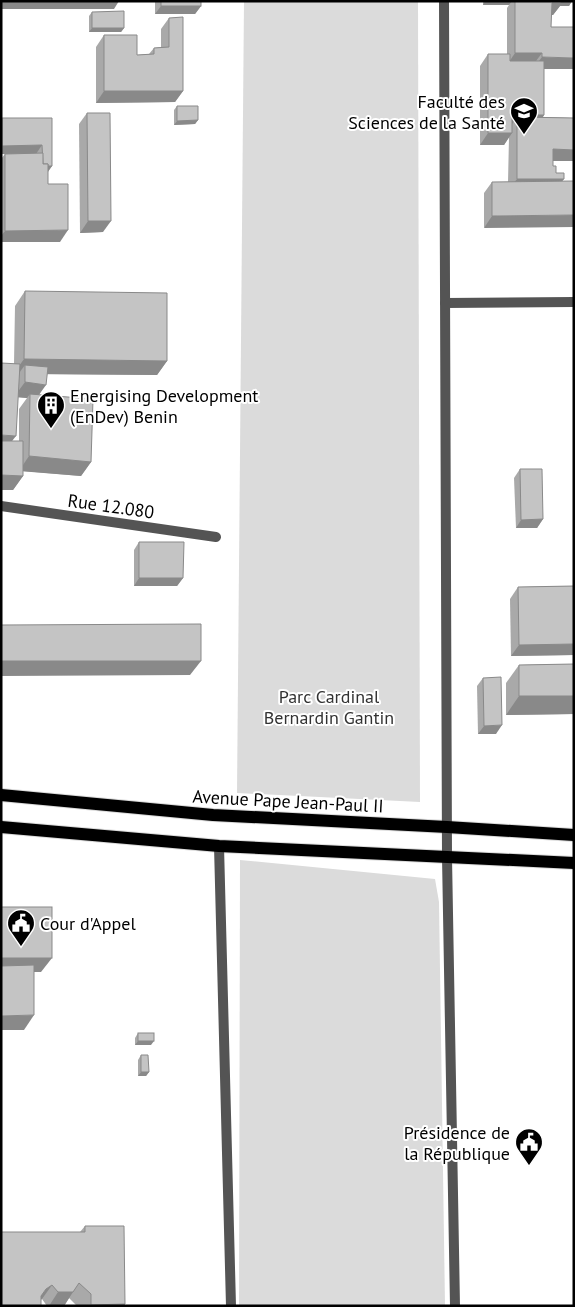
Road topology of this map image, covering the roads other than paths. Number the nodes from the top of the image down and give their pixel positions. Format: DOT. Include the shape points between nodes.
graph roads {
  1 [pos="444,1"];
  2 [pos="574,302"];
  3 [pos="445,303"];
  4 [pos="1,506"];
  5 [pos="216,537"];
  6 [pos="1,795"];
  7 [pos="1,827"];
  8 [pos="447,827"];
  9 [pos="574,836"];
  10 [pos="219,846"];
  11 [pos="447,857"];
  12 [pos="574,863"];
  13 [pos="231,1306"];
  14 [pos="456,1306"];
  1 -- 3 [label="street"];
  2 -- 3 [label="street"];
  3 -- 8 [label="street"];
  4 -- 5 [label="street, Rue 12.080"];
  6 -- 8 [label="main road, Avenue Pape Jean-Paul II" via="213,815"];
  7 -- 10 [label="main road"];
  8 -- 9 [label="main road, Avenue Pape Jean-Paul II"];
  8 -- 11 [label="street"];
  10 -- 11 [label="main road"];
  10 -- 13 [label="street"];
  11 -- 12 [label="main road"];
  11 -- 14 [label="street"];
}
